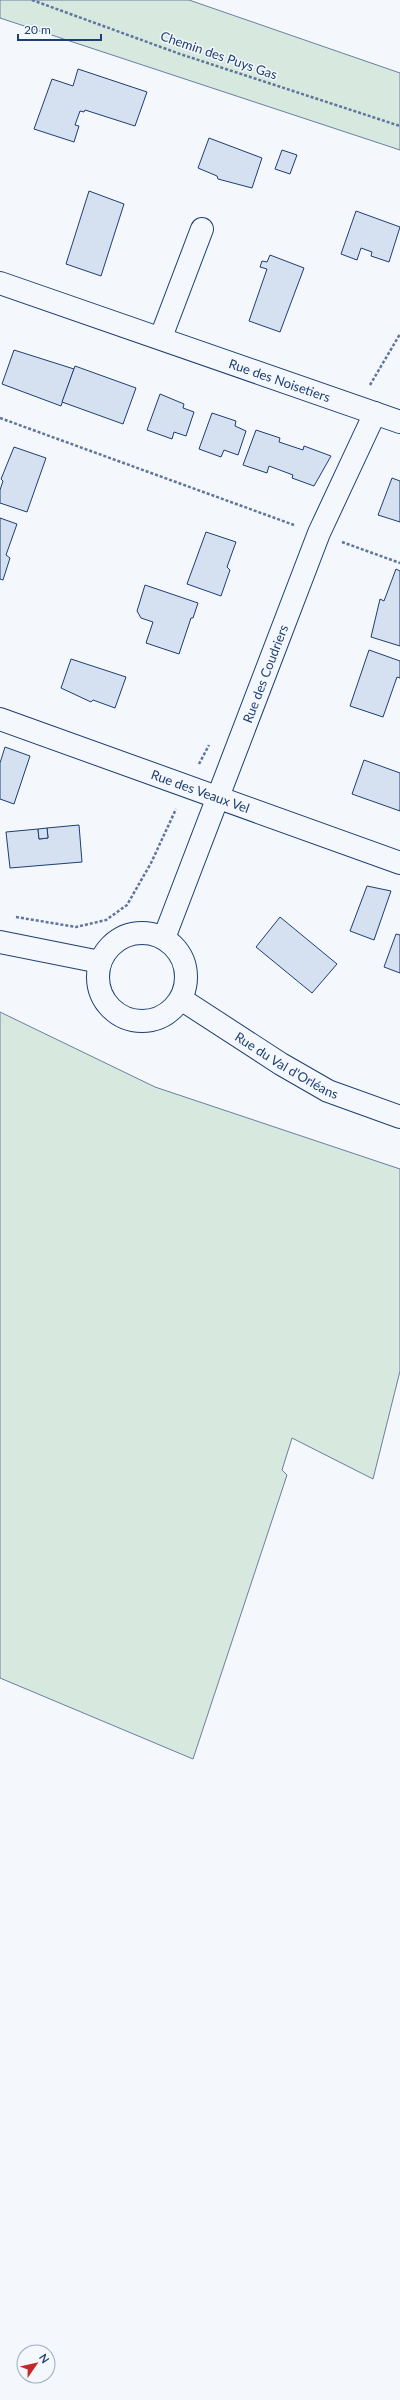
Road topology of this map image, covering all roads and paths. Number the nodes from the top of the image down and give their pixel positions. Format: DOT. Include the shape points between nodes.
graph roads {
  1 [pos="32,0"];
  2 [pos="400,126"];
  3 [pos="202,230"];
  4 [pos="0,283"];
  5 [pos="400,334"];
  6 [pos="160,337"];
  7 [pos="366,410"];
  8 [pos="0,418"];
  9 [pos="400,422"];
  10 [pos="319,533"];
  11 [pos="400,563"];
  12 [pos="0,719"];
  13 [pos="216,799"];
  14 [pos="400,863"];
  15 [pos="164,938"];
  16 [pos="0,942"];
  17 [pos="100,962"];
  18 [pos="181,999"];
  19 [pos="400,1117"];
  1 -- 2 [label="path, Chemin des Puys Gas" via="180,54"];
  3 -- 6 [label="street"];
  4 -- 6 [label="street, Rue des Noisetiers"];
  5 -- 7 [label="path"];
  6 -- 7 [label="street, Rue des Noisetiers"];
  7 -- 9 [label="street, Rue des Noisetiers"];
  7 -- 10 [label="street, Rue des Coudriers"];
  8 -- 10 [label="path"];
  10 -- 11 [label="path"];
  10 -- 13 [label="street, Rue des Coudriers"];
  12 -- 13 [label="street, Rue des Veaux Vel"];
  13 -- 14 [label="street, Rue des Veaux Vel"];
  13 -- 15 [label="street, Rue des Coudriers"];
  15 -- 17 [label="street" via="150,932 134,933 119,938 107,949"];
  15 -- 18 [label="street" via="178,949 185,965 186,982"];
  16 -- 17 [label="street"];
  17 -- 18 [label="street" via="100,991 107,1004 118,1014 131,1020 146,1021 160,1018 172,1010"];
  18 -- 19 [label="street, Rue du Val d'Orléans" via="281,1064 328,1091"];
}
